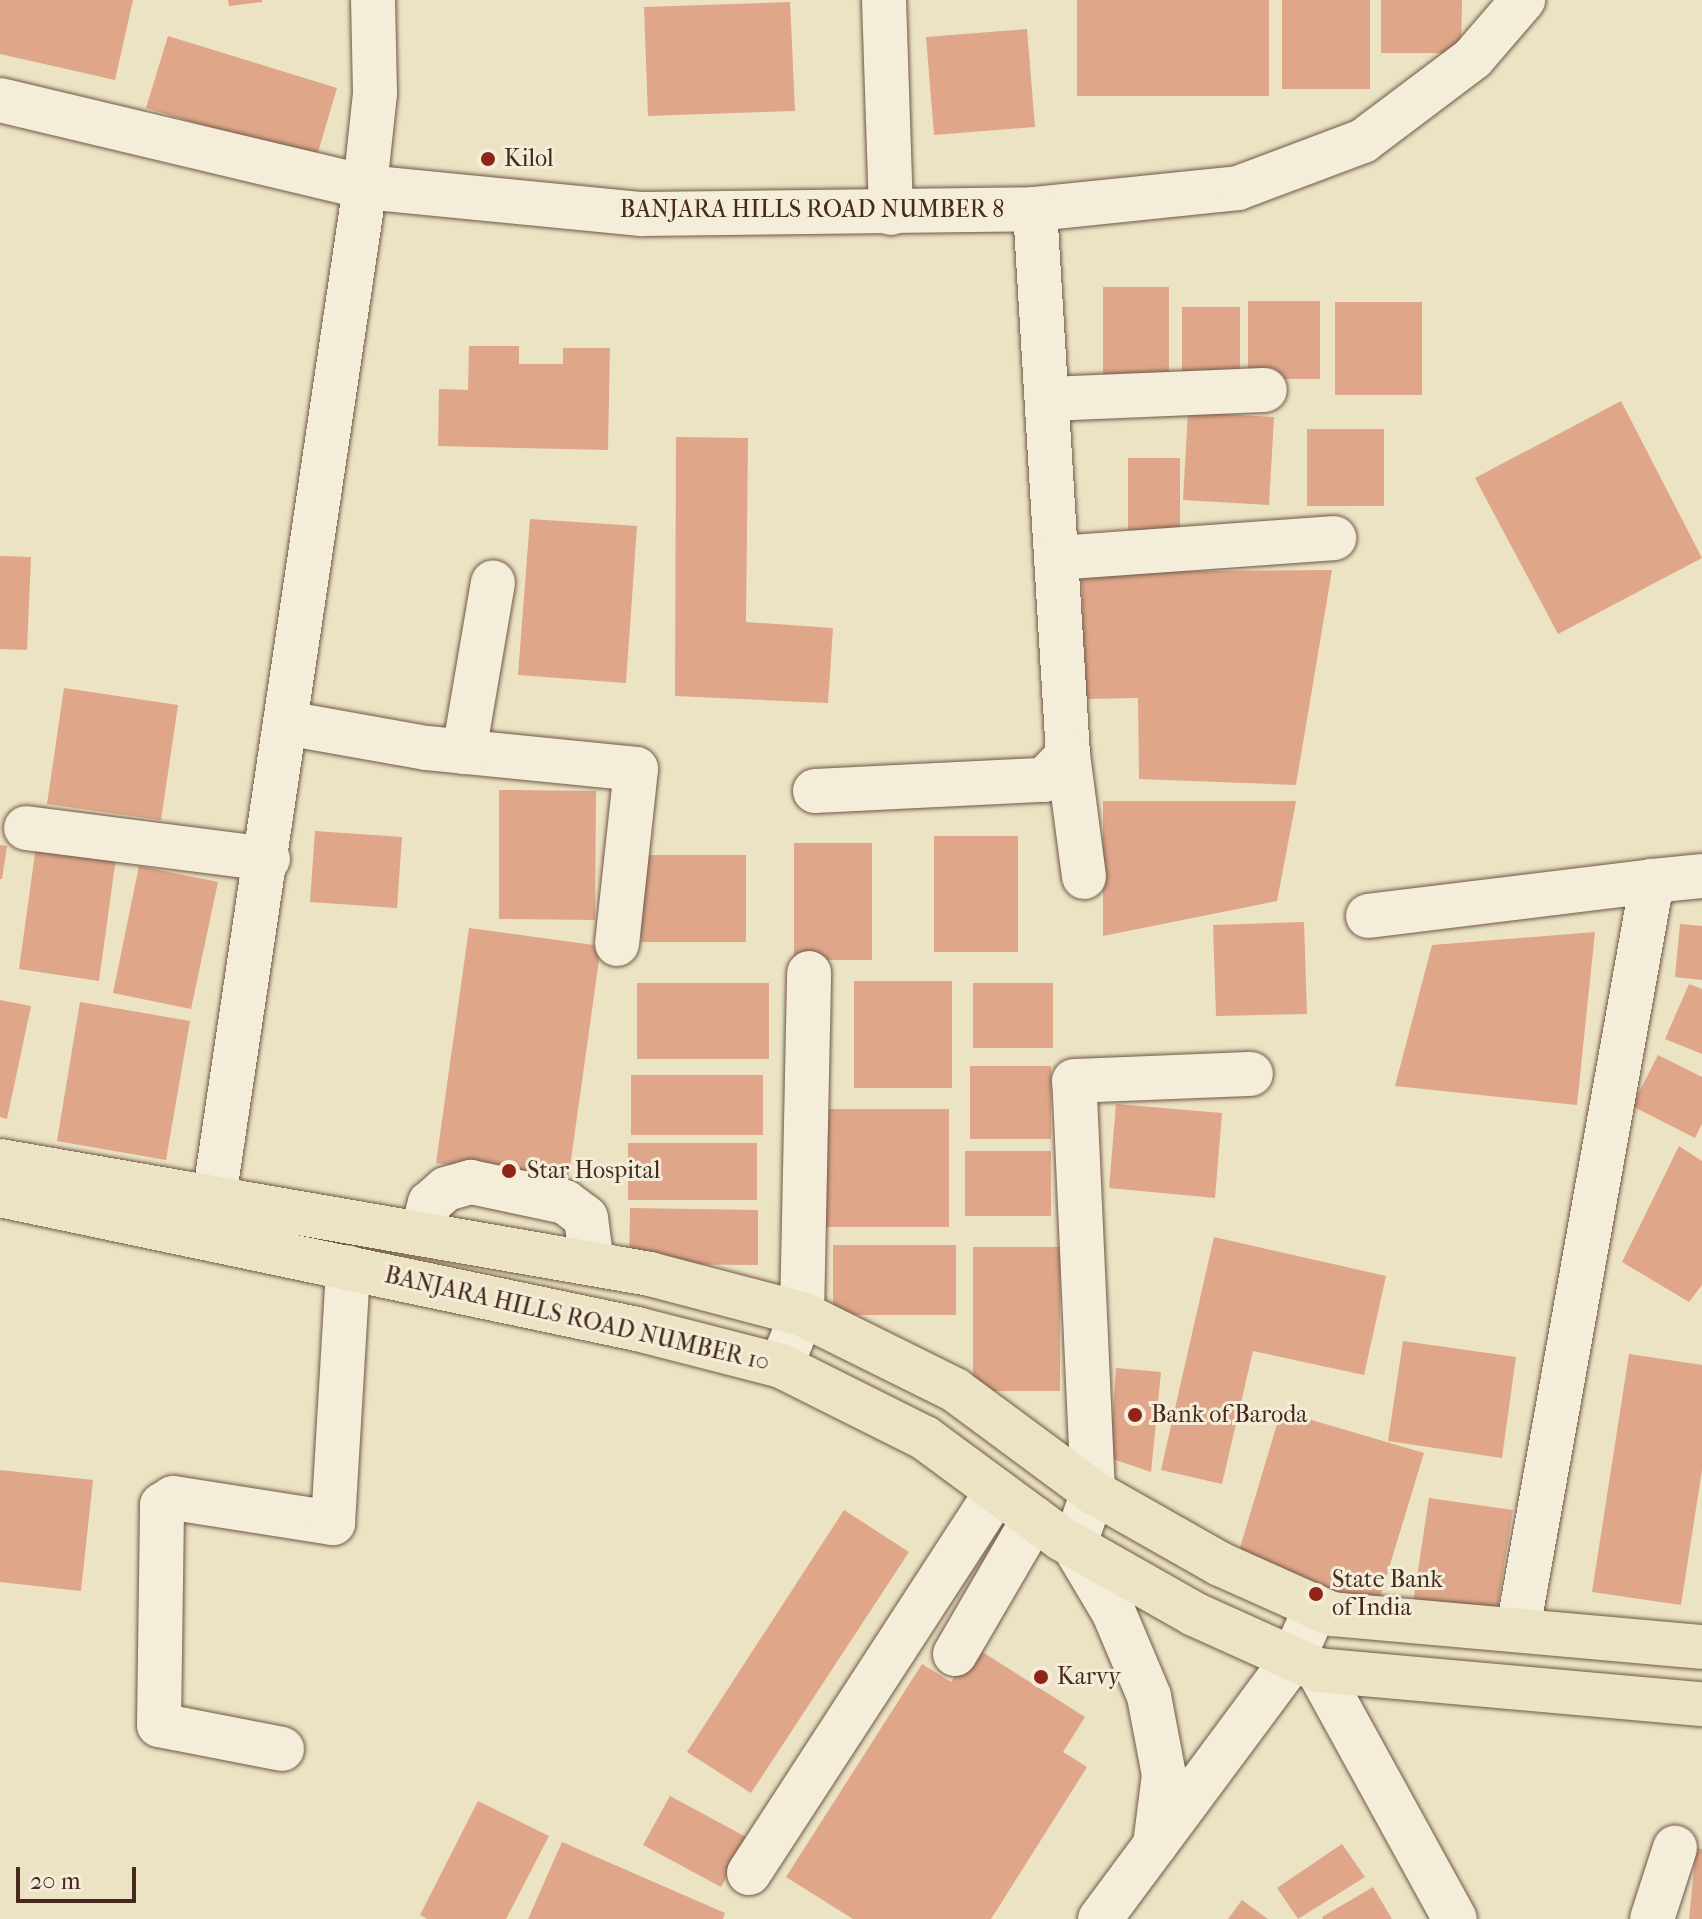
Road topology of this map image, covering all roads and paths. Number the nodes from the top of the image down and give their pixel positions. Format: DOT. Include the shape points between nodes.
graph roads {
  1 [pos="373,0"];
  2 [pos="884,0"];
  3 [pos="1523,0"];
  4 [pos="0,100"];
  5 [pos="365,187"];
  6 [pos="1035,209"];
  7 [pos="891,213"];
  8 [pos="1265,390"];
  9 [pos="1047,399"];
  10 [pos="1334,538"];
  11 [pos="1056,558"];
  12 [pos="493,582"];
  13 [pos="286,723"];
  14 [pos="469,752"];
  15 [pos="1068,755"];
  16 [pos="815,791"];
  17 [pos="26,828"];
  18 [pos="268,859"];
  19 [pos="1702,876"];
  20 [pos="1084,877"];
  21 [pos="1652,881"];
  22 [pos="1368,916"];
  23 [pos="617,944"];
  24 [pos="809,973"];
  25 [pos="1251,1074"];
  26 [pos="0,1161"];
  27 [pos="0,1195"];
  28 [pos="214,1198"];
  29 [pos="422,1234"];
  30 [pos="592,1264"];
  31 [pos="348,1267"];
  32 [pos="802,1314"];
  33 [pos="781,1366"];
  34 [pos="997,1491"];
  35 [pos="1093,1492"];
  36 [pos="1034,1518"];
  37 [pos="1074,1546"];
  38 [pos="1316,1607"];
  39 [pos="1518,1629"];
  40 [pos="1702,1647"];
  41 [pos="955,1654"];
  42 [pos="1306,1664"];
  43 [pos="1702,1704"];
  44 [pos="282,1749"];
  45 [pos="1155,1845"];
  46 [pos="1675,1848"];
  47 [pos="749,1873"];
  48 [pos="1100,1919"];
  49 [pos="1455,1919"];
  50 [pos="1652,1919"];
  1 -- 5 [label="street" via="375,94"];
  2 -- 7 [label="street"];
  3 -- 6 [label="street, BANJARA HILLS ROAD NUMBER 8" via="1473,58 1363,141 1238,188"];
  4 -- 5 [label="street, BANJARA HILLS ROAD NUMBER 8"];
  5 -- 7 [label="street, BANJARA HILLS ROAD NUMBER 8" via="642,214"];
  5 -- 13 [label="street"];
  6 -- 7 [label="street, BANJARA HILLS ROAD NUMBER 8"];
  6 -- 9 [label="street"];
  8 -- 9 [label="street"];
  9 -- 11 [label="street"];
  10 -- 11 [label="street"];
  11 -- 15 [label="street"];
  12 -- 14 [label="street"];
  13 -- 14 [label="street"];
  13 -- 18 [label="street"];
  14 -- 23 [label="street" via="636,769"];
  15 -- 16 [label="street" via="1044,780"];
  15 -- 20 [label="street"];
  17 -- 18 [label="street"];
  18 -- 28 [label="street"];
  19 -- 21 [label="street"];
  21 -- 22 [label="street"];
  21 -- 39 [label="street"];
  24 -- 32 [label="street"];
  25 -- 35 [label="street" via="1074,1081"];
  26 -- 28 [label="main road, BANJARA HILLS ROAD NUMBER 10"];
  27 -- 31 [label="main road, BANJARA HILLS ROAD NUMBER 10"];
  28 -- 29 [label="main road, BANJARA HILLS ROAD NUMBER 10"];
  29 -- 30 [label="main road, BANJARA HILLS ROAD NUMBER 10"];
  29 -- 30 [label="street" via="430,1203 446,1189 471,1182 565,1202 586,1218"];
  30 -- 32 [label="main road, BANJARA HILLS ROAD NUMBER 10"];
  31 -- 33 [label="main road, BANJARA HILLS ROAD NUMBER 10"];
  31 -- 44 [label="street" via="333,1523 173,1498 162,1505 159,1725"];
  32 -- 33 [label="street"];
  32 -- 35 [label="main road, BANJARA HILLS ROAD NUMBER 10" via="955,1390"];
  33 -- 34 [label="main road, BANJARA HILLS ROAD NUMBER 10" via="925,1438"];
  34 -- 36 [label="main road, BANJARA HILLS ROAD NUMBER 10"];
  34 -- 47 [label="street"];
  35 -- 37 [label="street"];
  35 -- 38 [label="main road, BANJARA HILLS ROAD NUMBER 10" via="1220,1564"];
  36 -- 37 [label="main road, BANJARA HILLS ROAD NUMBER 10"];
  36 -- 41 [label="street"];
  37 -- 42 [label="main road, BANJARA HILLS ROAD NUMBER 10" via="1194,1614"];
  37 -- 45 [label="street" via="1114,1613 1149,1696 1164,1775"];
  38 -- 39 [label="main road, BANJARA HILLS ROAD NUMBER 10" via="1332,1614"];
  38 -- 42 [label="street"];
  39 -- 40 [label="main road, BANJARA HILLS ROAD NUMBER 10"];
  42 -- 43 [label="main road, BANJARA HILLS ROAD NUMBER 10"];
  42 -- 45 [label="street"];
  42 -- 49 [label="street"];
  45 -- 48 [label="street"];
  46 -- 50 [label="street"];
}
